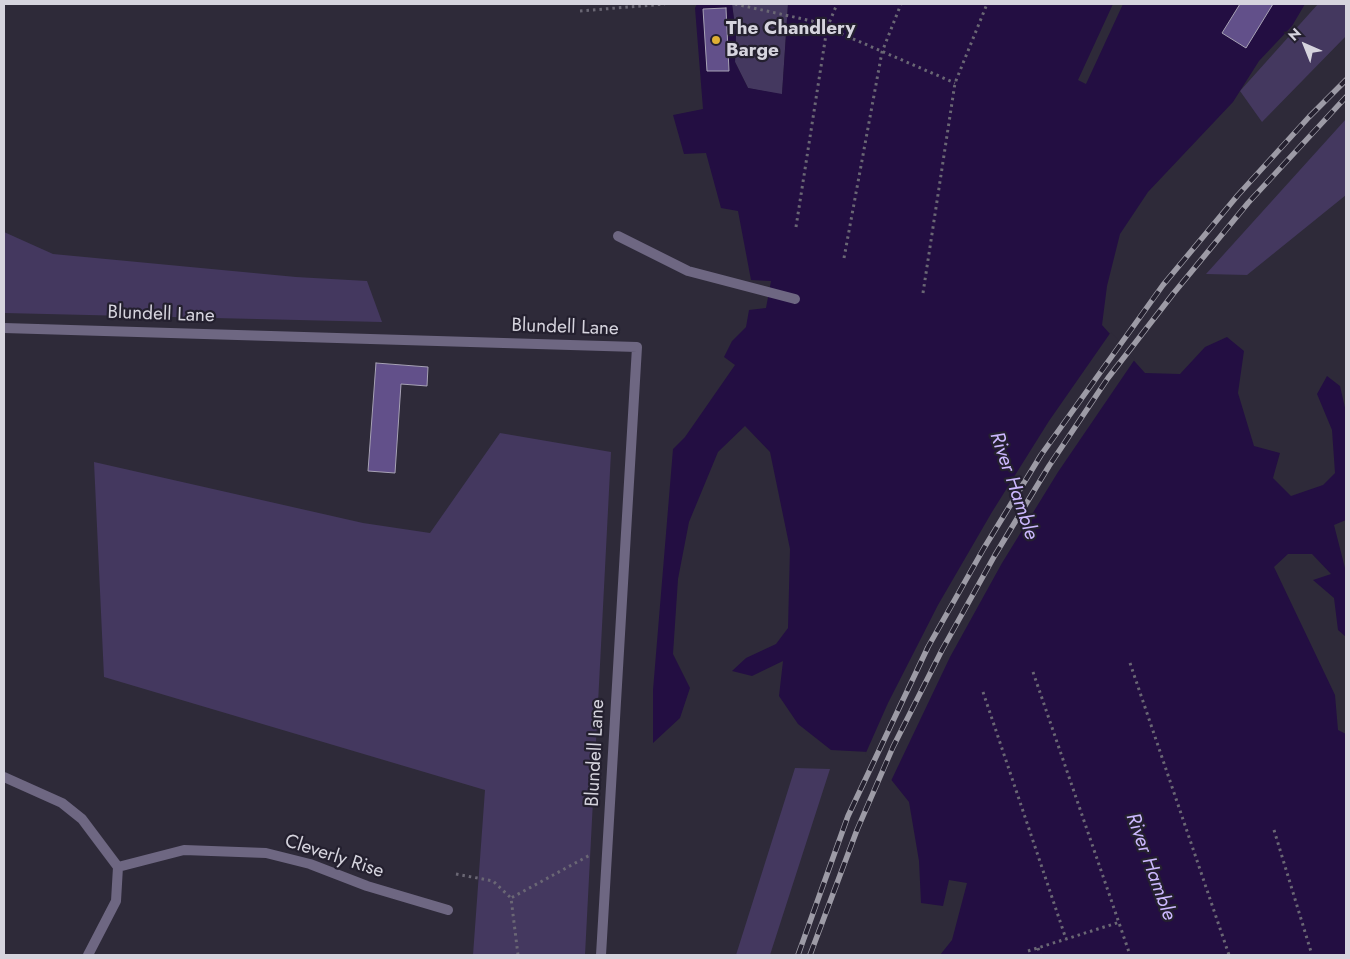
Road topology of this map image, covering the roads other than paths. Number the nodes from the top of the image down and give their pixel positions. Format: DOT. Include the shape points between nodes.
graph roads {
  1 [pos="618,236"];
  2 [pos="795,299"];
  3 [pos="4,328"];
  4 [pos="4,777"];
  5 [pos="118,867"];
  6 [pos="448,910"];
  7 [pos="88,955"];
  8 [pos="602,955"];
  1 -- 2 [label="street" via="688,271"];
  3 -- 8 [label="street, Blundell Lane" via="637,347"];
  4 -- 5 [label="street" via="62,803 82,819"];
  5 -- 6 [label="street, Cleverly Rise" via="184,850 266,853 310,864 367,886"];
  5 -- 7 [label="street" via="116,901"];
}
